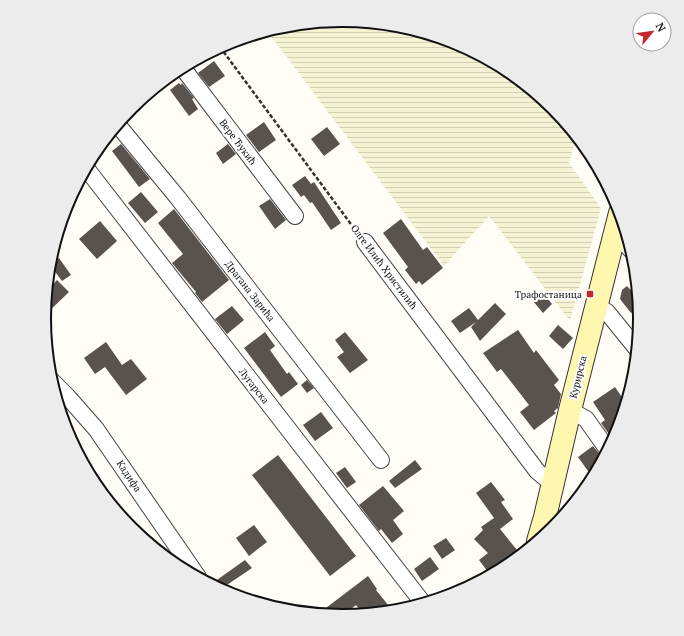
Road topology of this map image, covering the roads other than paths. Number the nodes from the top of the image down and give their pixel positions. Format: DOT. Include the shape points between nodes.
graph roads {
  1 [pos="186,72"];
  2 [pos="121,129"];
  3 [pos="90,173"];
  4 [pos="295,216"];
  5 [pos="617,223"];
  6 [pos="613,240"];
  7 [pos="365,242"];
  8 [pos="624,249"];
  9 [pos="596,305"];
  10 [pos="632,342"];
  11 [pos="60,390"];
  12 [pos="570,410"];
  13 [pos="604,445"];
  14 [pos="381,460"];
  15 [pos="553,482"];
  16 [pos="550,521"];
  17 [pos="191,567"];
  18 [pos="419,598"];
  1 -- 4 [label="street, Вере Ђукић"];
  2 -- 14 [label="street, Драгана Зарића" via="178,198"];
  3 -- 18 [label="street, Лугарска"];
  5 -- 6 [label="street, Курирска"];
  6 -- 8 [label="lane"];
  6 -- 9 [label="street, Курирска"];
  7 -- 15 [label="street, Олге Илић Христилић" via="538,471"];
  9 -- 10 [label="street" via="607,312"];
  9 -- 12 [label="street, Курирска"];
  11 -- 17 [label="street, Кадифа" via="96,429"];
  12 -- 13 [label="street" via="586,419"];
  12 -- 15 [label="street, Курирска"];
  15 -- 16 [label="street, Курирска"];
}
